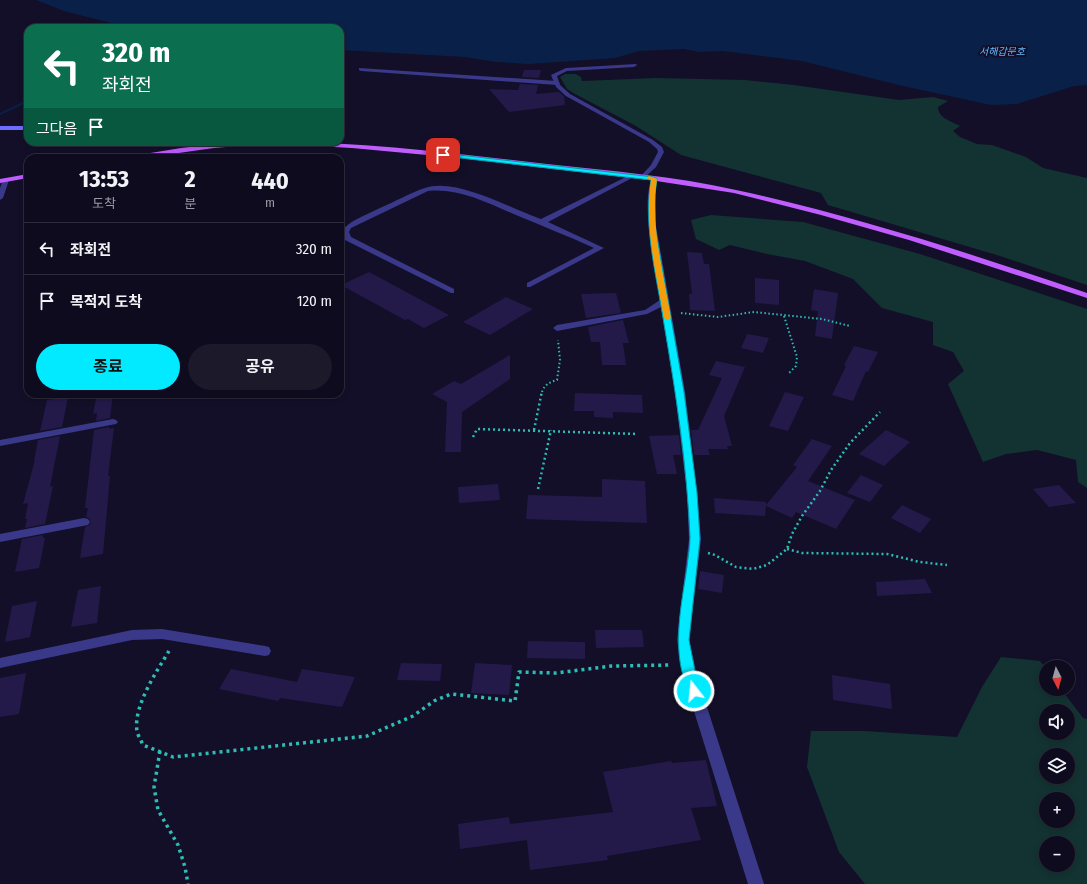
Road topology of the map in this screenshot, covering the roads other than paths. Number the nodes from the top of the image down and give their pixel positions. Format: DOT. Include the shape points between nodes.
graph roads {
  1 [pos="634,65"];
  2 [pos="361,69"];
  3 [pos="557,84"];
  4 [pos="0,128"];
  5 [pos="24,128"];
  6 [pos="344,145"];
  7 [pos="207,146"];
  8 [pos="154,154"];
  9 [pos="632,176"];
  10 [pos="24,177"];
  11 [pos="649,178"];
  12 [pos="3,181"];
  13 [pos="0,198"];
  14 [pos="542,222"];
  15 [pos="530,285"];
  16 [pos="451,291"];
  17 [pos="1087,296"];
  18 [pos="666,306"];
  19 [pos="557,328"];
  20 [pos="113,422"];
  21 [pos="0,442"];
  22 [pos="84,522"];
  23 [pos="0,538"];
  24 [pos="265,651"];
  25 [pos="0,663"];
  26 [pos="756,884"];
  1 -- 3 [label="street" via="566,70 554,75"];
  2 -- 3 [label="street"];
  3 -- 11 [label="street" via="568,95 660,148 660,158"];
  4 -- 5 [label="main road"];
  6 -- 9 [label="main road"];
  7 -- 8 [label="main road"];
  9 -- 11 [label="main road"];
  9 -- 14 [label="street"];
  10 -- 12 [label="main road"];
  11 -- 17 [label="main road" via="732,191 899,234"];
  11 -- 18 [label="street" via="652,226"];
  12 -- 13 [label="street"];
  14 -- 15 [label="street" via="600,248"];
  14 -- 16 [label="street" via="465,191 446,187 427,190 361,220 348,227 345,232 348,238"];
  18 -- 19 [label="street" via="647,312"];
  18 -- 26 [label="street" via="680,392 695,539 683,640 690,676"];
  20 -- 21 [label="street"];
  22 -- 23 [label="street"];
  24 -- 25 [label="street" via="162,634 132,635"];
}
